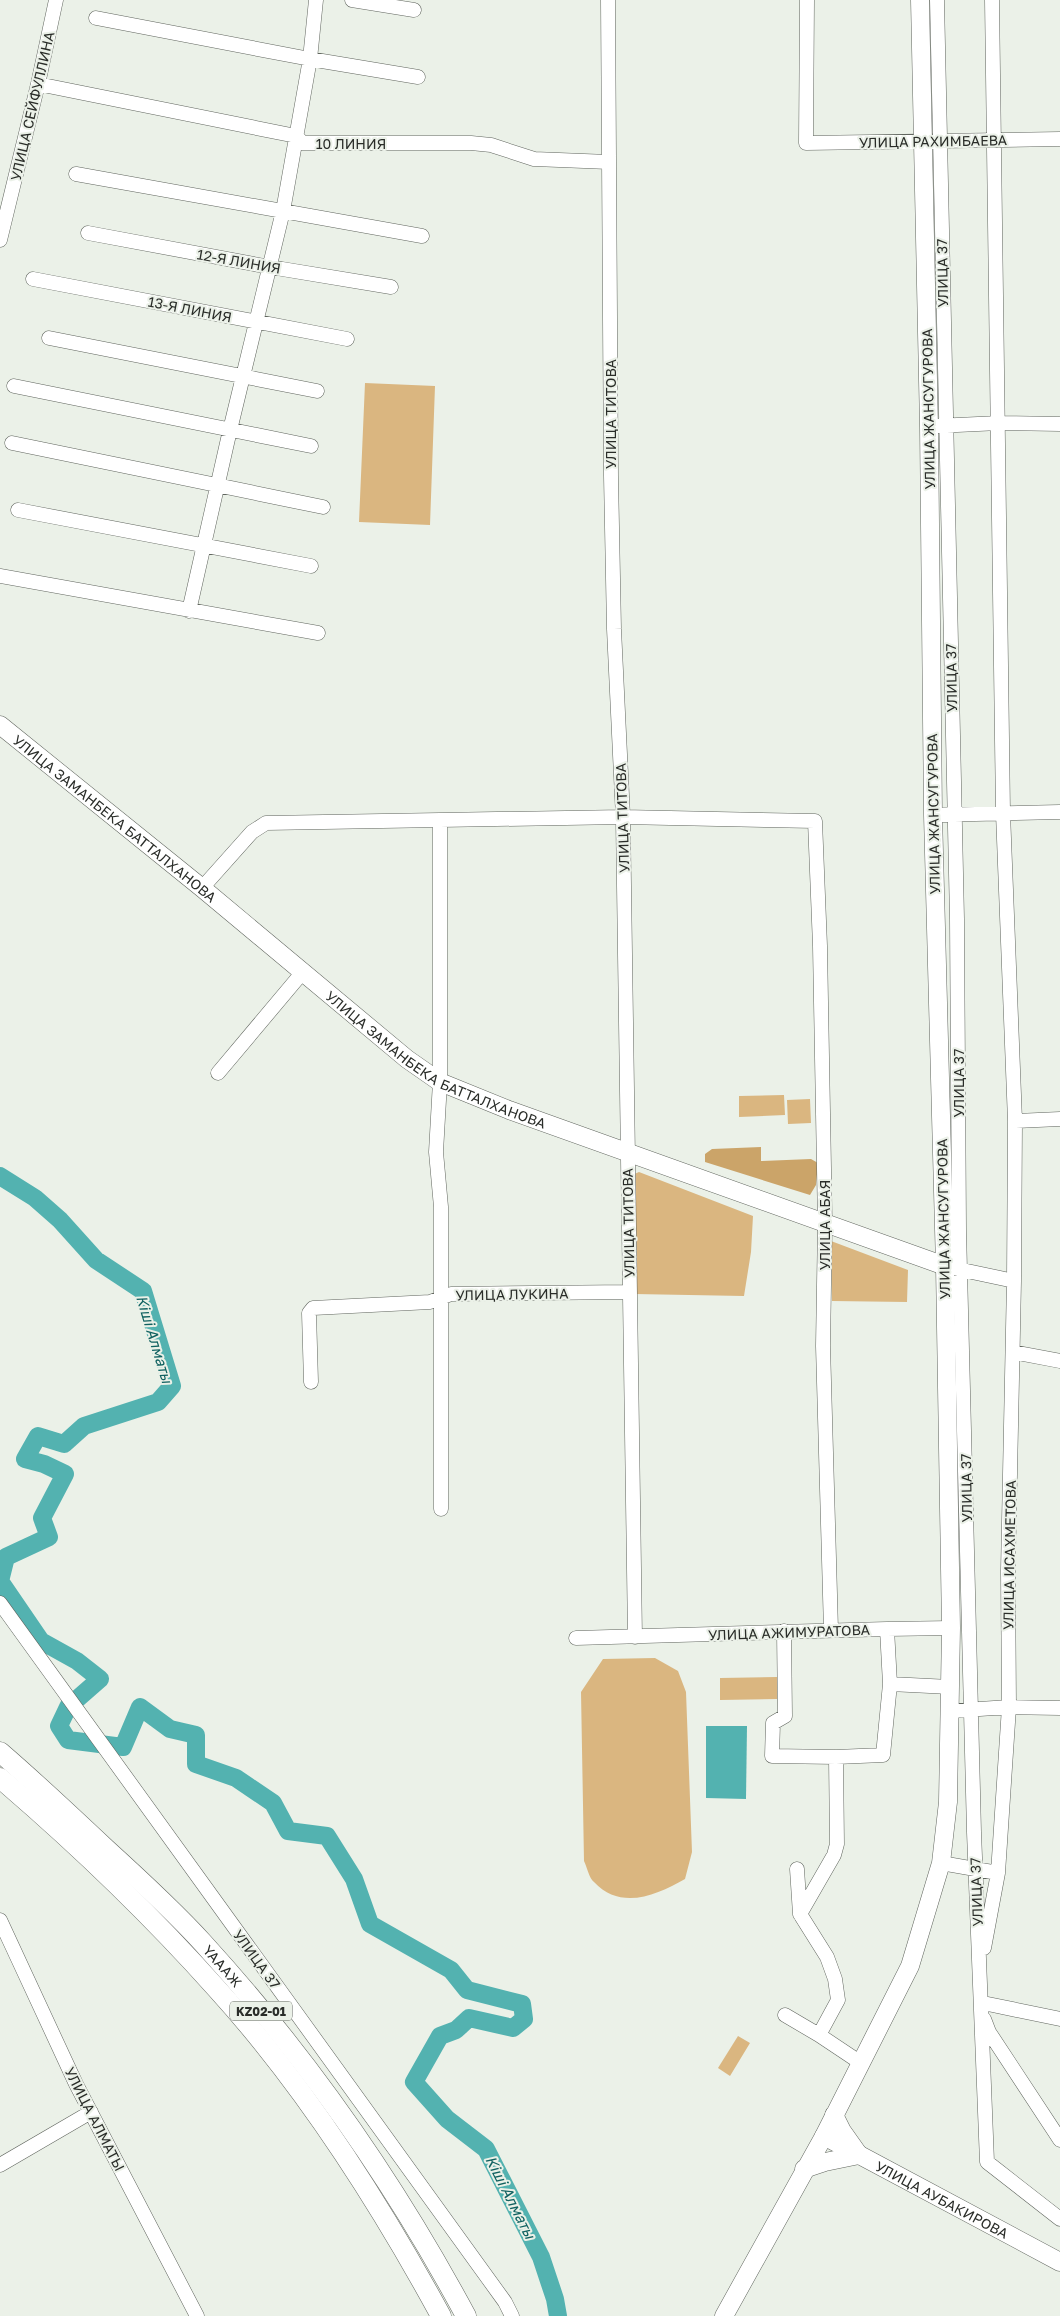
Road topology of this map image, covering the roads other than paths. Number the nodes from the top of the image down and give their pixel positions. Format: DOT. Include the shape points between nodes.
graph roads {
  1 [pos="56,0"];
  2 [pos="316,0"];
  3 [pos="352,0"];
  4 [pos="608,0"];
  5 [pos="807,0"];
  6 [pos="920,0"];
  7 [pos="937,0"];
  8 [pos="992,0"];
  9 [pos="414,10"];
  10 [pos="96,18"];
  11 [pos="310,59"];
  12 [pos="418,78"];
  13 [pos="38,84"];
  14 [pos="296,136"];
  15 [pos="1060,139"];
  16 [pos="995,140"];
  17 [pos="922,142"];
  18 [pos="609,162"];
  19 [pos="76,174"];
  20 [pos="283,211"];
  21 [pos="88,233"];
  22 [pos="422,236"];
  23 [pos="0,240"];
  24 [pos="270,267"];
  25 [pos="33,279"];
  26 [pos="390,287"];
  27 [pos="256,321"];
  28 [pos="49,338"];
  29 [pos="347,339"];
  30 [pos="243,377"];
  31 [pos="14,386"];
  32 [pos="317,391"];
  33 [pos="998,423"];
  34 [pos="1060,424"];
  35 [pos="929,427"];
  36 [pos="230,430"];
  37 [pos="12,443"];
  38 [pos="311,446"];
  39 [pos="216,486"];
  40 [pos="323,506"];
  41 [pos="18,510"];
  42 [pos="204,545"];
  43 [pos="312,566"];
  44 [pos="0,576"];
  45 [pos="189,611"];
  46 [pos="318,633"];
  47 [pos="0,725"];
  48 [pos="1060,812"];
  49 [pos="1002,813"];
  50 [pos="933,814"];
  51 [pos="623,817"];
  52 [pos="440,820"];
  53 [pos="202,888"];
  54 [pos="302,973"];
  55 [pos="218,1074"];
  56 [pos="440,1082"];
  57 [pos="1060,1119"];
  58 [pos="1016,1121"];
  59 [pos="627,1154"];
  60 [pos="825,1224"];
  61 [pos="945,1266"];
  62 [pos="1014,1281"];
  63 [pos="629,1292"];
  64 [pos="441,1298"];
  65 [pos="1013,1352"];
  66 [pos="1060,1361"];
  67 [pos="311,1382"];
  68 [pos="441,1509"];
  69 [pos="0,1603"];
  70 [pos="950,1628"];
  71 [pos="887,1629"];
  72 [pos="831,1630"];
  73 [pos="784,1631"];
  74 [pos="635,1637"];
  75 [pos="576,1638"];
  76 [pos="890,1684"];
  77 [pos="950,1687"];
  78 [pos="1009,1707"];
  79 [pos="1060,1708"];
  80 [pos="950,1711"];
  81 [pos="0,1752"];
  82 [pos="836,1757"];
  83 [pos="0,1778"];
  84 [pos="941,1863"];
  85 [pos="797,1869"];
  86 [pos="998,1873"];
  87 [pos="800,1914"];
  88 [pos="0,1920"];
  89 [pos="983,2003"];
  90 [pos="785,2015"];
  91 [pos="1060,2019"];
  92 [pos="819,2035"];
  93 [pos="861,2063"];
  94 [pos="91,2112"];
  95 [pos="834,2115"];
  96 [pos="824,2136"];
  97 [pos="1060,2140"];
  98 [pos="859,2155"];
  99 [pos="0,2165"];
  100 [pos="804,2169"];
  101 [pos="1060,2219"];
  102 [pos="1060,2262"];
  103 [pos="197,2316"];
  104 [pos="441,2316"];
  105 [pos="466,2316"];
  106 [pos="512,2316"];
  107 [pos="724,2316"];
  1 -- 13 [label="street, УЛИЦА СЕЙФУЛЛИНА"];
  2 -- 11 [label="street"];
  3 -- 9 [label="street"];
  4 -- 18 [label="street, УЛИЦА ТИТОВА"];
  5 -- 17 [label="street, УЛИЦА РАХИМБАЕВА" via="806,142"];
  6 -- 17 [label="main road, УЛИЦА ЖАНСУГУРОВА"];
  7 -- 101 [label="street, УЛИЦА 37" via="957,919 960,1240 974,1832 987,2162"];
  8 -- 16 [label="street, УЛИЦА ИСАХМЕТОВА"];
  10 -- 11 [label="street"];
  11 -- 12 [label="street"];
  11 -- 14 [label="street"];
  13 -- 14 [label="street, 10 ЛИНИЯ"];
  13 -- 23 [label="street, УЛИЦА СЕЙФУЛЛИНА"];
  14 -- 18 [label="street, 10 ЛИНИЯ" via="303,143 481,144 534,159"];
  14 -- 20 [label="street"];
  15 -- 16 [label="street, УЛИЦА РАХИМБАЕВА"];
  16 -- 17 [label="street, УЛИЦА РАХИМБАЕВА"];
  16 -- 33 [label="street, УЛИЦА ИСАХМЕТОВА"];
  17 -- 35 [label="main road, УЛИЦА ЖАНСУГУРОВА"];
  18 -- 51 [label="street, УЛИЦА ТИТОВА" via="614,620"];
  19 -- 20 [label="street"];
  20 -- 22 [label="street"];
  20 -- 24 [label="street"];
  21 -- 24 [label="street, 12-Я ЛИНИЯ"];
  24 -- 26 [label="street, 12-Я ЛИНИЯ"];
  24 -- 27 [label="street"];
  25 -- 27 [label="street, 13-Я ЛИНИЯ"];
  27 -- 29 [label="street, 13-Я ЛИНИЯ"];
  27 -- 30 [label="street"];
  28 -- 30 [label="street"];
  30 -- 32 [label="street"];
  30 -- 36 [label="street"];
  31 -- 36 [label="street"];
  33 -- 34 [label="street"];
  33 -- 35 [label="street"];
  33 -- 49 [label="street, УЛИЦА ИСАХМЕТОВА"];
  35 -- 50 [label="main road, УЛИЦА ЖАНСУГУРОВА"];
  36 -- 38 [label="street"];
  36 -- 39 [label="street"];
  37 -- 39 [label="street"];
  39 -- 40 [label="street"];
  39 -- 42 [label="street"];
  41 -- 42 [label="street"];
  42 -- 43 [label="street"];
  42 -- 45 [label="street"];
  44 -- 45 [label="street"];
  45 -- 46 [label="street"];
  47 -- 53 [label="main road, УЛИЦА ЗАМАНБЕКА БАТТАЛХАНОВА"];
  48 -- 49 [label="street"];
  49 -- 50 [label="street"];
  49 -- 58 [label="street, УЛИЦА ИСАХМЕТОВА"];
  50 -- 61 [label="main road, УЛИЦА ЖАНСУГУРОВА"];
  51 -- 52 [label="street"];
  51 -- 59 [label="street, УЛИЦА ТИТОВА"];
  51 -- 60 [label="street, УЛИЦА АБАЯ" via="815,821"];
  52 -- 53 [label="street" via="266,822 252,832"];
  52 -- 56 [label="street"];
  53 -- 54 [label="main road, УЛИЦА ЗАМАНБЕКА БАТТАЛХАНОВА"];
  54 -- 55 [label="street"];
  54 -- 56 [label="main road, УЛИЦА ЗАМАНБЕКА БАТТАЛХАНОВА"];
  56 -- 59 [label="main road, УЛИЦА ЗАМАНБЕКА БАТТАЛХАНОВА"];
  56 -- 64 [label="street" via="436,1152 441,1207"];
  57 -- 58 [label="street"];
  58 -- 62 [label="street, УЛИЦА ИСАХМЕТОВА"];
  59 -- 60 [label="main road, УЛИЦА ЗАМАНБЕКА БАТТАЛХАНОВА"];
  59 -- 63 [label="street, УЛИЦА ТИТОВА"];
  60 -- 61 [label="main road, УЛИЦА ЗАМАНБЕКА БАТТАЛХАНОВА"];
  60 -- 72 [label="street, УЛИЦА АБАЯ" via="823,1346"];
  61 -- 62 [label="street"];
  61 -- 70 [label="main road, УЛИЦА ЖАНСУГУРОВА"];
  62 -- 65 [label="street, УЛИЦА ИСАХМЕТОВА"];
  63 -- 64 [label="street, УЛИЦА ЛУКИНА" via="451,1294"];
  63 -- 74 [label="street, УЛИЦА ТИТОВА"];
  64 -- 67 [label="street, УЛИЦА ЛУКИНА" via="430,1302 313,1308 309,1313"];
  64 -- 68 [label="street"];
  65 -- 66 [label="street"];
  65 -- 78 [label="street, УЛИЦА ИСАХМЕТОВА" via="1008,1571"];
  69 -- 106 [label="street, УЛИЦА 37"];
  70 -- 71 [label="street"];
  70 -- 77 [label="main road, УЛИЦА ЖАНСУГУРОВА"];
  71 -- 72 [label="street, УЛИЦА АЖИМУРАТОВА"];
  71 -- 76 [label="street, УЛИЦА АЖИМУРАТОВА"];
  72 -- 73 [label="street, УЛИЦА АЖИМУРАТОВА"];
  73 -- 74 [label="street, УЛИЦА АЖИМУРАТОВА"];
  73 -- 82 [label="street" via="785,1716 773,1723 772,1756"];
  74 -- 75 [label="street, УЛИЦА АЖИМУРАТОВА"];
  76 -- 77 [label="street"];
  76 -- 82 [label="street, УЛИЦА АЖИМУРАТОВА" via="883,1756"];
  77 -- 80 [label="main road, УЛИЦА ЖАНСУГУРОВА"];
  78 -- 79 [label="street"];
  78 -- 80 [label="street"];
  78 -- 86 [label="street, УЛИЦА ИСАХМЕТОВА"];
  80 -- 84 [label="main road, УЛИЦА ЖАНСУГУРОВА" via="948,1802"];
  81 -- 105 [label="highway, ҮАААЖ / KZ02-01" via="163,1902 227,1969 371,2156"];
  82 -- 87 [label="street" via="837,1844"];
  83 -- 104 [label="highway, ҮАААЖ / KZ02-01" via="121,1890 237,2012 344,2156 398,2240"];
  84 -- 86 [label="street"];
  84 -- 93 [label="main road, УЛИЦА ЖАНСУГУРОВА" via="910,1966"];
  85 -- 87 [label="street"];
  86 -- 89 [label="street, УЛИЦА ИСАХМЕТОВА" via="977,1991 978,2000"];
  87 -- 92 [label="street" via="827,1957 837,1993 838,2000"];
  88 -- 94 [label="street, УЛИЦА АЛМАТЫ"];
  89 -- 91 [label="street"];
  89 -- 97 [label="street" via="989,2032"];
  90 -- 92 [label="street"];
  92 -- 93 [label="street"];
  93 -- 95 [label="main road, УЛИЦА ЖАНСУГУРОВА"];
  94 -- 99 [label="street"];
  94 -- 103 [label="street, УЛИЦА АЛМАТЫ"];
  95 -- 96 [label="main road, УЛИЦА ЖАНСУГУРОВА"];
  95 -- 98 [label="main road"];
  96 -- 98 [label="main road, УЛИЦА АУБАКИРОВА"];
  96 -- 100 [label="main road, УЛИЦА ЖАНСУГУРОВА"];
  98 -- 100 [label="main road"];
  98 -- 102 [label="main road, УЛИЦА АУБАКИРОВА"];
  100 -- 107 [label="main road, УЛИЦА ЖАНСУГУРОВА"];
}
